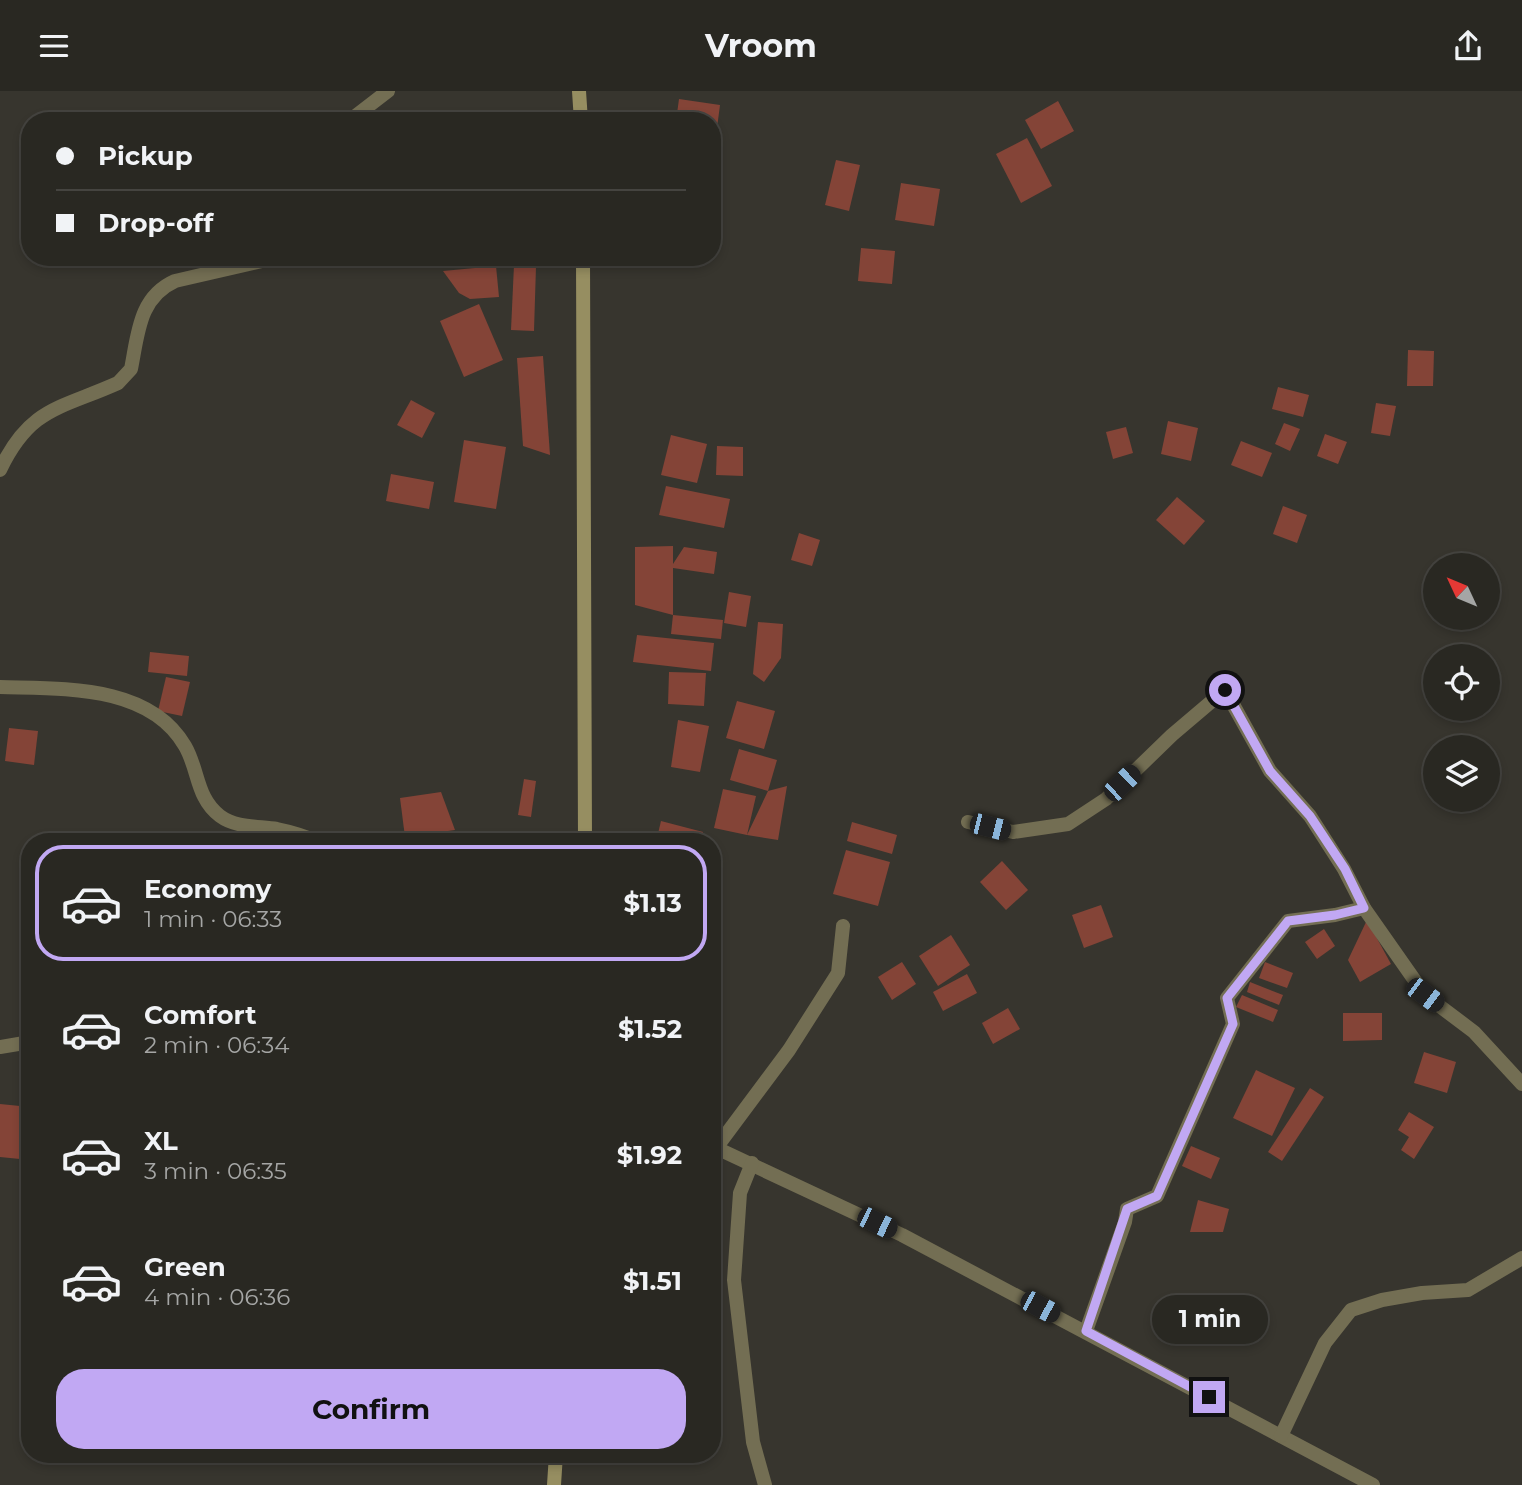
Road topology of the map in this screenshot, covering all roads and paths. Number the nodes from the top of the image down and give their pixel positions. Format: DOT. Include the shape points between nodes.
graph roads {
  1 [pos="388,91"];
  2 [pos="579,91"];
  3 [pos="361,112"];
  4 [pos="580,112"];
  5 [pos="239,266"];
  6 [pos="583,266"];
  7 [pos="0,470"];
  8 [pos="0,687"];
  9 [pos="968,822"];
  10 [pos="291,833"];
  11 [pos="585,833"];
  12 [pos="1364,908"];
  13 [pos="843,926"];
  14 [pos="21,1044"];
  15 [pos="0,1047"];
  16 [pos="1522,1084"];
  17 [pos="721,1138"];
  18 [pos="721,1150"];
  19 [pos="752,1163"];
  20 [pos="1522,1258"];
  21 [pos="1086,1331"];
  22 [pos="1281,1436"];
  23 [pos="555,1463"];
  24 [pos="554,1485"];
  25 [pos="765,1485"];
  26 [pos="1373,1485"];
  1 -- 3 [label="street"];
  2 -- 4 [label="main road"];
  5 -- 7 [label="street" via="164,286 147,304 125,377 27,425"];
  6 -- 11 [label="main road"];
  8 -- 10 [label="street" via="82,692 132,701 175,731 186,748 201,796 221,817"];
  9 -- 12 [label="street" via="1013,832 1068,824 1106,799 1225,690 1270,771 1310,816"];
  12 -- 16 [label="street" via="1425,995 1474,1032"];
  12 -- 21 [label="street" via="1288,921 1227,998 1233,1024 1157,1196 1127,1209"];
  13 -- 17 [label="street" via="838,973 789,1050"];
  14 -- 15 [label="street"];
  18 -- 19 [label="street"];
  19 -- 21 [label="street"];
  19 -- 25 [label="street" via="740,1193 734,1280 753,1442"];
  20 -- 22 [label="street" via="1468,1290 1422,1293 1351,1310 1325,1342"];
  21 -- 22 [label="street"];
  22 -- 26 [label="street"];
  23 -- 24 [label="main road"];
}
